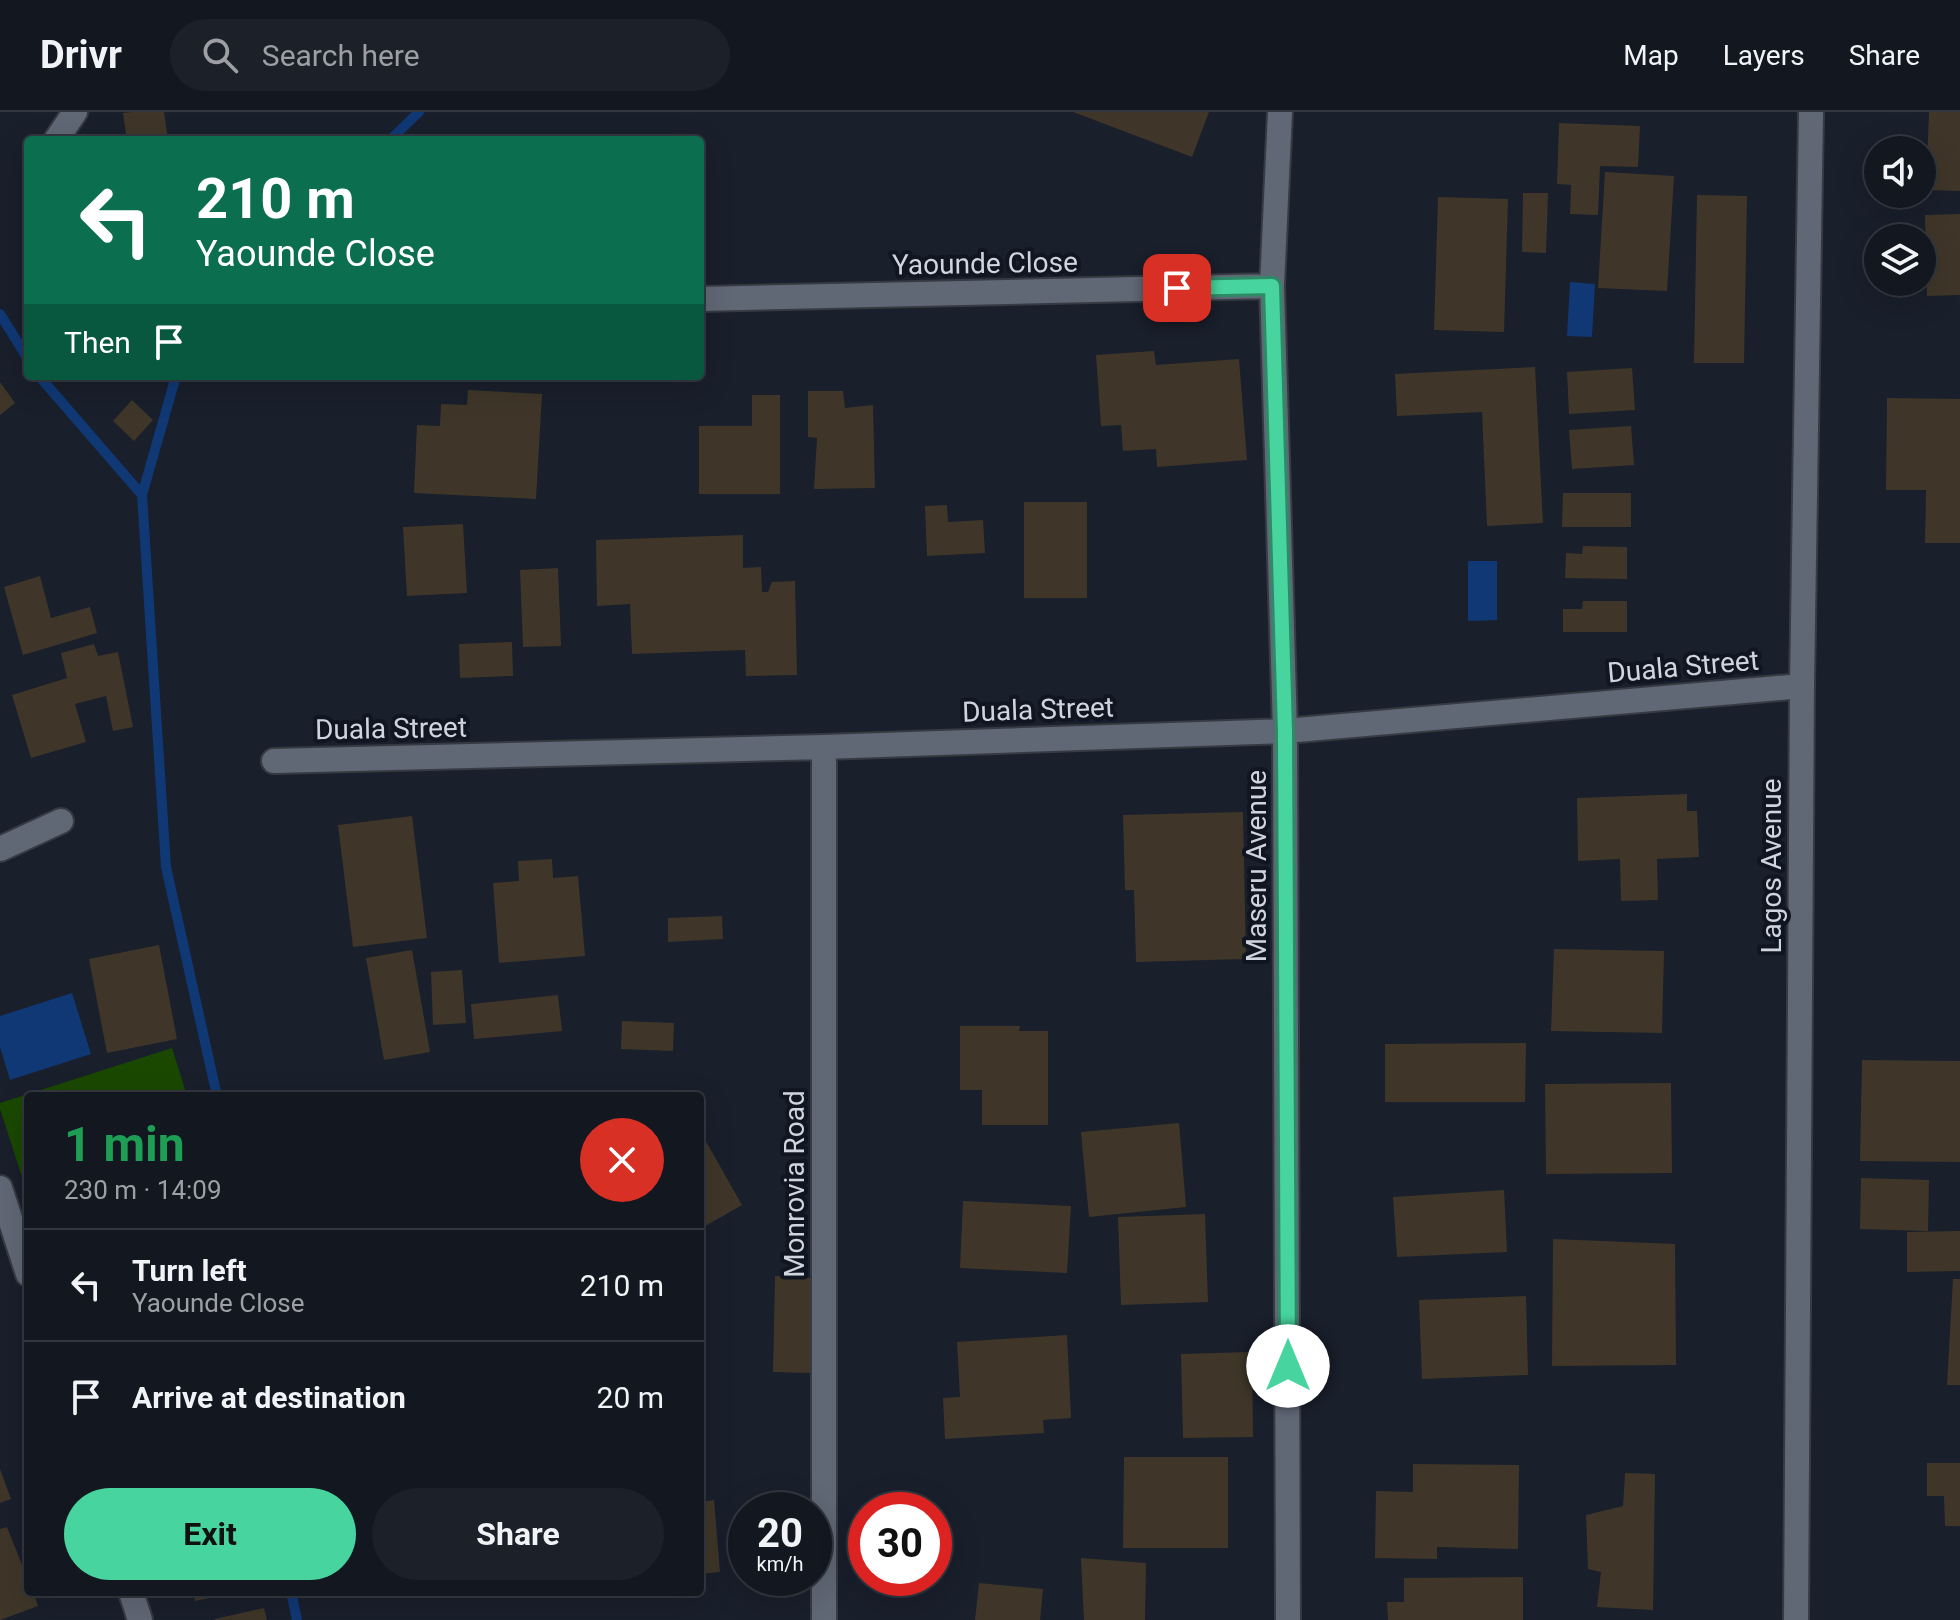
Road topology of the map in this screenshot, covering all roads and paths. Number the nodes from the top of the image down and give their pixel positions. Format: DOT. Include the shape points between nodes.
graph roads {
  1 [pos="75,112"];
  2 [pos="1280,112"];
  3 [pos="1811,112"];
  4 [pos="59,136"];
  5 [pos="1272,286"];
  6 [pos="704,299"];
  7 [pos="1802,686"];
  8 [pos="1285,731"];
  9 [pos="824,747"];
  10 [pos="274,761"];
  11 [pos="61,821"];
  12 [pos="0,849"];
  13 [pos="0,1188"];
  14 [pos="24,1262"];
  15 [pos="132,1596"];
  16 [pos="140,1620"];
  17 [pos="824,1620"];
  18 [pos="1288,1620"];
  19 [pos="1796,1620"];
  1 -- 4 [label="street"];
  2 -- 5 [label="street, Maseru Avenue"];
  3 -- 7 [label="street, Lagos Avenue"];
  5 -- 6 [label="street, Yaounde Close"];
  5 -- 8 [label="street, Maseru Avenue"];
  7 -- 8 [label="street, Duala Street"];
  7 -- 19 [label="street, Lagos Avenue"];
  8 -- 9 [label="street, Duala Street"];
  8 -- 18 [label="street, Maseru Avenue"];
  9 -- 10 [label="street, Duala Street"];
  9 -- 17 [label="street, Monrovia Road"];
  11 -- 12 [label="street"];
  13 -- 14 [label="street"];
  15 -- 16 [label="street"];
}
